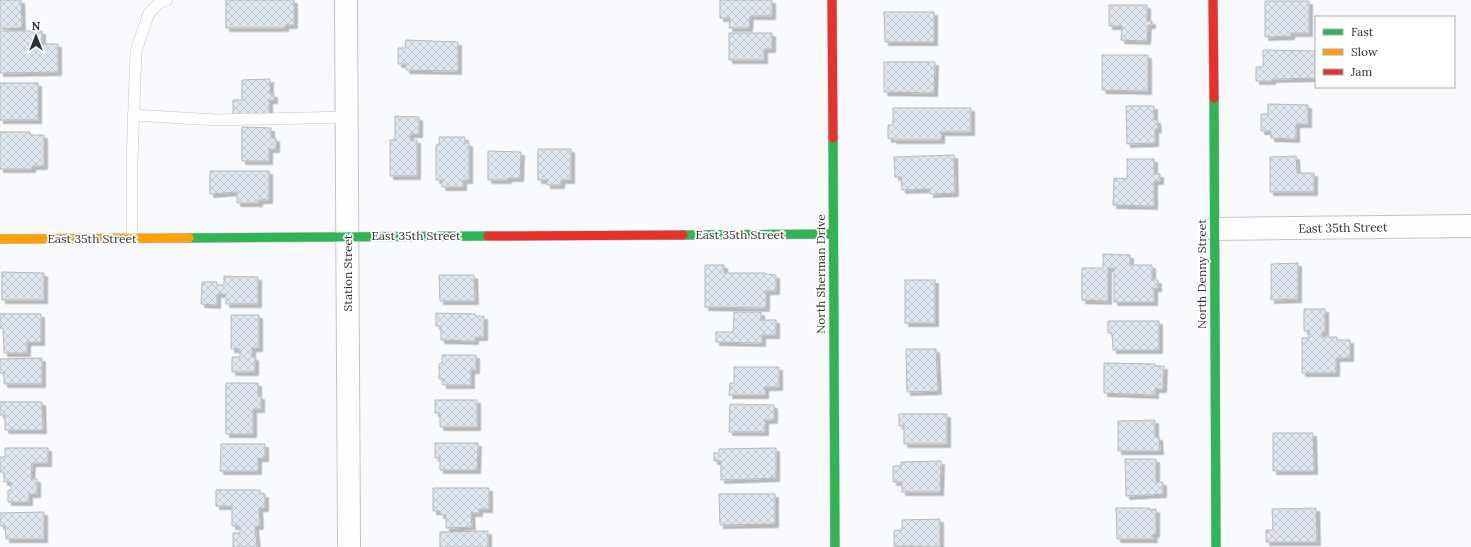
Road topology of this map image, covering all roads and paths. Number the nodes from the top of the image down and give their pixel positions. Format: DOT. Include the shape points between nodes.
graph roads {
  1 [pos="167,0"];
  2 [pos="346,0"];
  3 [pos="832,0"];
  4 [pos="1213,0"];
  5 [pos="133,115"];
  6 [pos="347,117"];
  7 [pos="1471,226"];
  8 [pos="1214,229"];
  9 [pos="833,234"];
  10 [pos="348,236"];
  11 [pos="132,238"];
  12 [pos="0,239"];
  13 [pos="349,547"];
  14 [pos="835,547"];
  15 [pos="1216,547"];
  1 -- 5 [label="lane" via="149,13 142,30 136,51"];
  2 -- 6 [label="street, Station Street"];
  3 -- 9 [label="street, North Sherman Drive"];
  4 -- 8 [label="street, North Denny Street"];
  5 -- 6 [label="lane" via="216,120"];
  5 -- 11 [label="lane"];
  6 -- 10 [label="street, Station Street"];
  7 -- 8 [label="street, East 35th Street"];
  8 -- 15 [label="street, North Denny Street"];
  9 -- 10 [label="street, East 35th Street"];
  9 -- 14 [label="street, North Sherman Drive"];
  10 -- 11 [label="street, East 35th Street"];
  10 -- 13 [label="street, Station Street"];
  11 -- 12 [label="street, East 35th Street"];
}
